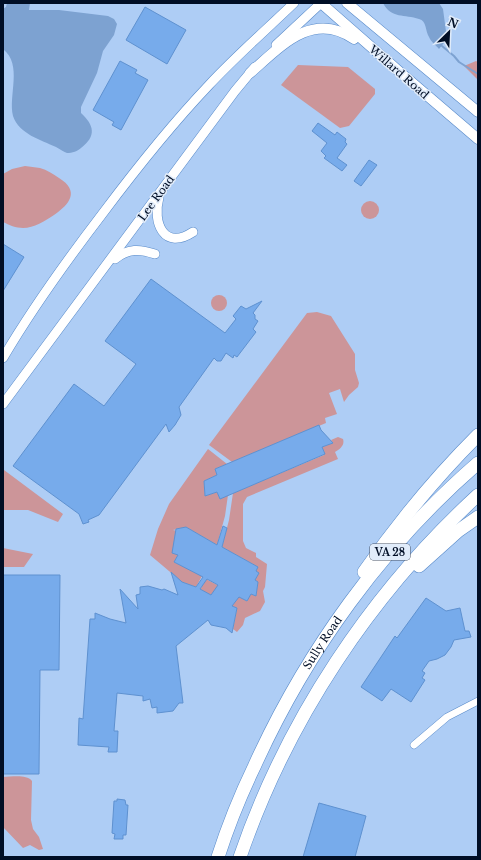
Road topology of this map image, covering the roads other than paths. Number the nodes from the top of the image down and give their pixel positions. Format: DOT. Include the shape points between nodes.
graph roads {
  1 [pos="294,3"];
  2 [pos="321,3"];
  3 [pos="347,3"];
  4 [pos="387,62"];
  5 [pos="250,73"];
  6 [pos="478,112"];
  7 [pos="478,139"];
  8 [pos="160,192"];
  9 [pos="193,232"];
  10 [pos="155,254"];
  11 [pos="106,266"];
  12 [pos="3,358"];
  13 [pos="3,404"];
  14 [pos="478,435"];
  15 [pos="478,463"];
  16 [pos="478,495"];
  17 [pos="478,517"];
  18 [pos="354,636"];
  19 [pos="316,652"];
  20 [pos="478,701"];
  21 [pos="414,745"];
  22 [pos="218,857"];
  23 [pos="240,857"];
  1 -- 12 [label="street" via="212,82 145,158 63,265"];
  2 -- 4 [label="main road, Willard Road"];
  2 -- 5 [label="street, Lee Road"];
  3 -- 6 [label="main road, Willard Road"];
  4 -- 5 [label="main road" via="342,32 320,28 306,31 291,39"];
  4 -- 7 [label="main road, Willard Road"];
  5 -- 8 [label="street, Lee Road"];
  8 -- 9 [label="street" via="157,211 162,231 174,239 183,238"];
  8 -- 11 [label="street, Lee Road"];
  10 -- 11 [label="street" via="132,250 119,255"];
  11 -- 13 [label="street, Lee Road"];
  14 -- 19 [label="highway" via="432,483 377,553"];
  15 -- 19 [label="highway, Sully Road / VA 28" via="404,536 358,592"];
  16 -- 18 [label="highway, Sully Road / VA 28" via="420,554"];
  17 -- 18 [label="highway" via="414,570"];
  18 -- 23 [label="highway, Sully Road / VA 28" via="287,746"];
  19 -- 22 [label="highway, Sully Road / VA 28" via="264,745 242,793"];
  20 -- 21 [label="street" via="447,717"];
}
